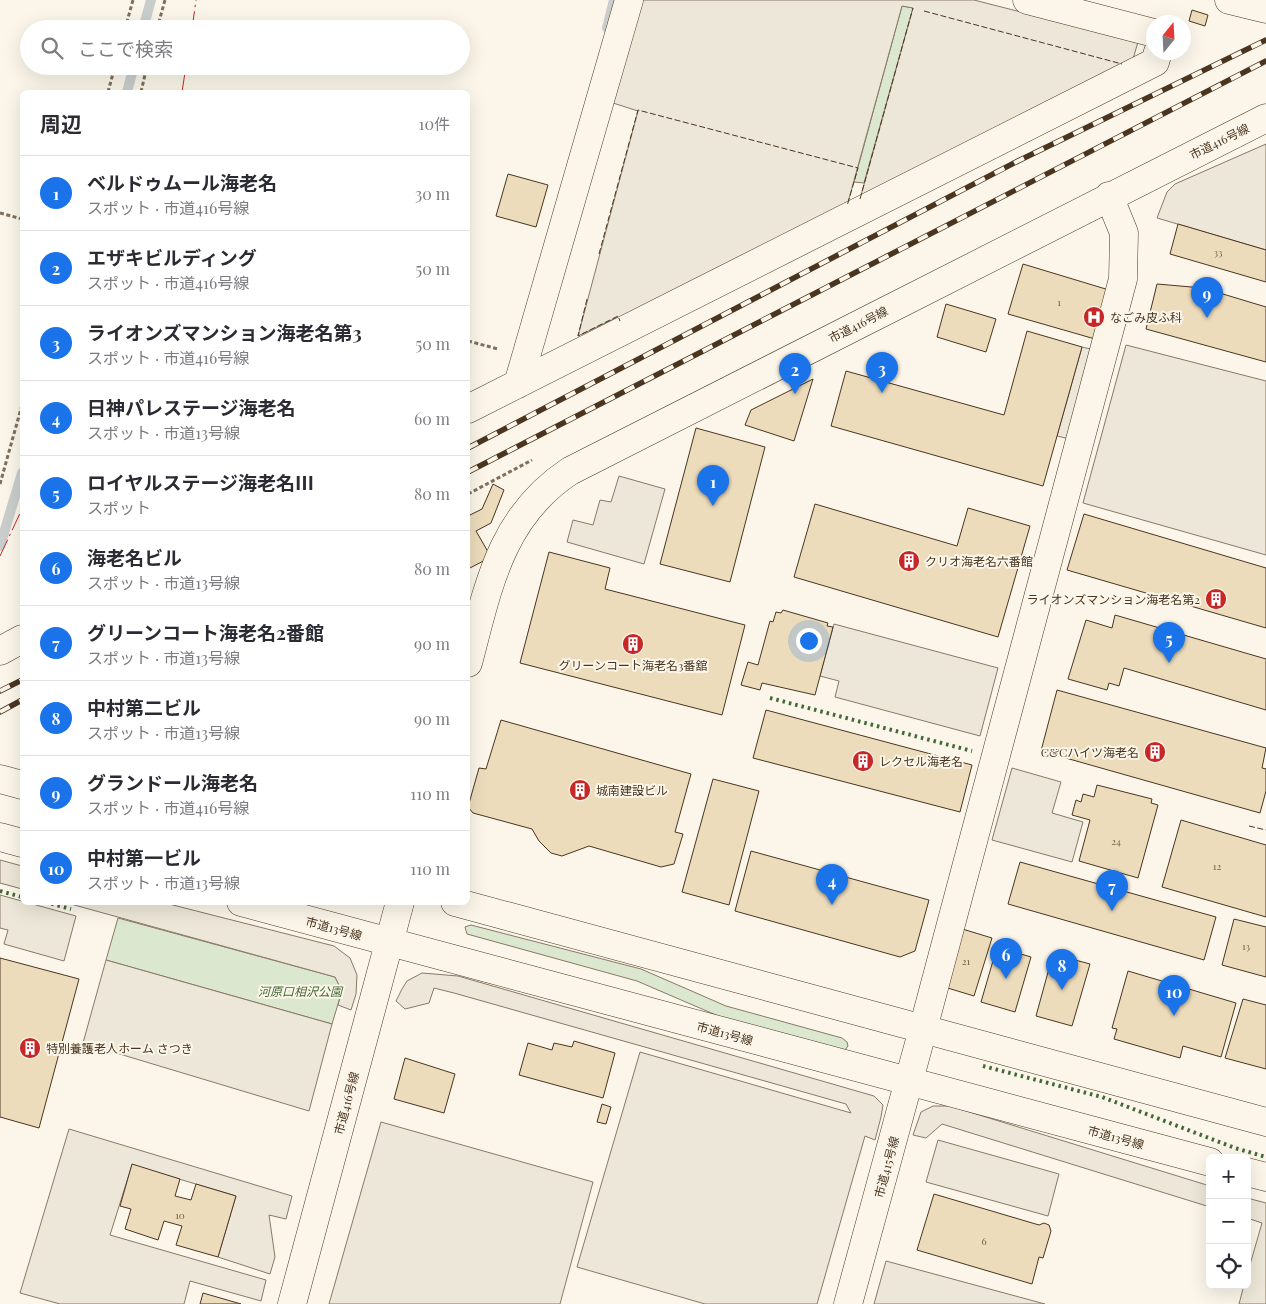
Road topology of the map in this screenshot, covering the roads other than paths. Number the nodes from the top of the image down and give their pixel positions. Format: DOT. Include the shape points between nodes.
graph roads {
  1 [pos="629,0"];
  2 [pos="1027,0"];
  3 [pos="1229,0"];
  4 [pos="1266,9"];
  5 [pos="1146,31"];
  6 [pos="1156,60"];
  7 [pos="1266,118"];
  8 [pos="1109,196"];
  9 [pos="518,384"];
  10 [pos="470,409"];
  11 [pos="20,640"];
  12 [pos="0,651"];
  13 [pos="470,656"];
  14 [pos="0,779"];
  15 [pos="20,784"];
  16 [pos="0,837"];
  17 [pos="20,842"];
  18 [pos="252,905"];
  19 [pos="399,905"];
  20 [pos="466,905"];
  21 [pos="390,943"];
  22 [pos="924,1029"];
  23 [pos="910,1082"];
  24 [pos="1266,1122"];
  25 [pos="1206,1161"];
  26 [pos="1251,1173"];
  27 [pos="1266,1177"];
  28 [pos="292,1304"];
  29 [pos="848,1304"];
  1 -- 9 [label="street"];
  2 -- 5 [label="street"];
  3 -- 4 [label="street"];
  6 -- 9 [label="street"];
  7 -- 8 [label="street, 市道416号線"];
  8 -- 13 [label="street, 市道416号線" via="570,470 550,484 516,524 494,567"];
  8 -- 22 [label="street, 市道415号線" via="1124,233 1123,279"];
  9 -- 10 [label="street"];
  11 -- 12 [label="street"];
  14 -- 15 [label="street"];
  16 -- 17 [label="street"];
  18 -- 21 [label="street, 市道13号線"];
  19 -- 21 [label="street, 市道416号線"];
  20 -- 22 [label="street"];
  21 -- 23 [label="street, 市道13号線"];
  21 -- 28 [label="street, 市道416号線"];
  22 -- 23 [label="street, 市道415号線"];
  22 -- 24 [label="street"];
  23 -- 25 [label="street, 市道13号線"];
  23 -- 29 [label="street, 市道415号線"];
  26 -- 27 [label="street"];
}
